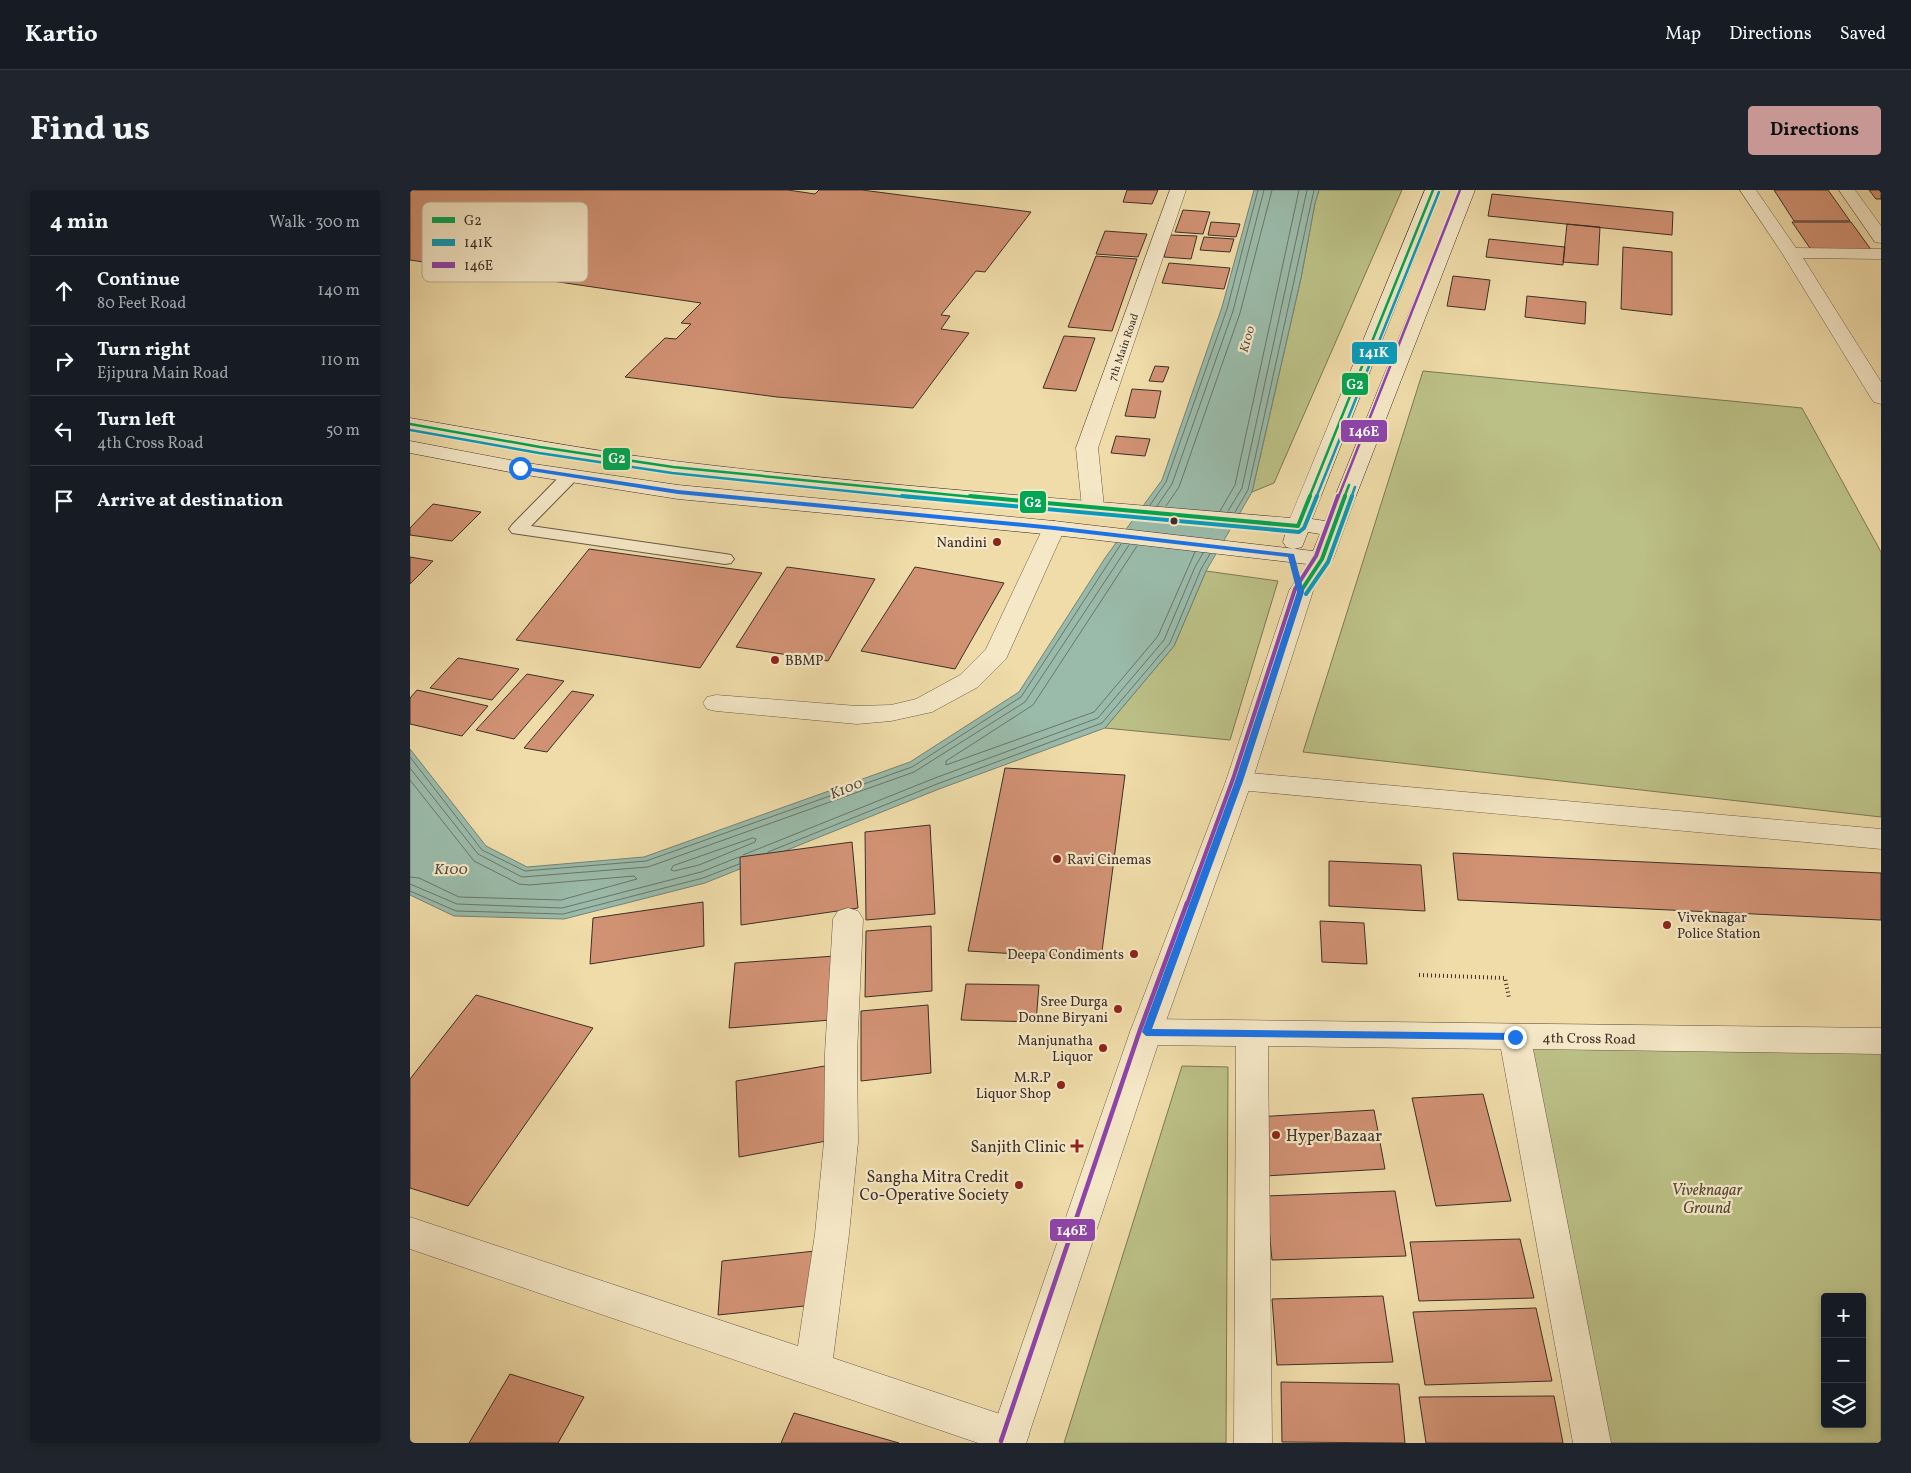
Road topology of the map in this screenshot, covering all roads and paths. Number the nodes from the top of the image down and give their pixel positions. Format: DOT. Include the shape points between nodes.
graph roads {
  1 [pos="1178,190"];
  2 [pos="1433,190"];
  3 [pos="1467,190"];
  4 [pos="1748,190"];
  5 [pos="1847,190"];
  6 [pos="1881,238"];
  7 [pos="1791,253"];
  8 [pos="1881,254"];
  9 [pos="1404,261"];
  10 [pos="1437,265"];
  11 [pos="1881,398"];
  12 [pos="410,424"];
  13 [pos="410,447"];
  14 [pos="540,447"];
  15 [pos="520,468"];
  16 [pos="571,476"];
  17 [pos="1093,507"];
  18 [pos="1298,526"];
  19 [pos="1054,528"];
  20 [pos="1333,528"];
  21 [pos="1291,555"];
  22 [pos="725,559"];
  23 [pos="1322,559"];
  24 [pos="1301,592"];
  25 [pos="716,702"];
  26 [pos="1239,781"];
  27 [pos="1881,839"];
  28 [pos="848,920"];
  29 [pos="1419,976"];
  30 [pos="1146,1032"];
  31 [pos="1252,1033"];
  32 [pos="1515,1037"];
  33 [pos="1881,1041"];
  34 [pos="410,1232"];
  35 [pos="812,1369"];
  36 [pos="1008,1439"];
  37 [pos="1252,1443"];
  38 [pos="1592,1443"];
  1 -- 17 [label="street, 7th Main Road" via="1087,448"];
  2 -- 9 [label="street"];
  3 -- 10 [label="street"];
  4 -- 7 [label="street"];
  5 -- 6 [label="street"];
  7 -- 8 [label="street"];
  7 -- 11 [label="street"];
  9 -- 10 [label="street"];
  9 -- 18 [label="street"];
  10 -- 20 [label="street"];
  12 -- 14 [label="street"];
  13 -- 15 [label="street"];
  14 -- 15 [label="street"];
  14 -- 17 [label="street" via="673,467"];
  15 -- 16 [label="street"];
  16 -- 19 [label="street" via="678,492"];
  16 -- 22 [label="lane" via="518,529"];
  17 -- 18 [label="street"];
  18 -- 20 [label="street"];
  18 -- 21 [label="street"];
  19 -- 21 [label="street"];
  19 -- 25 [label="street" via="997,653 969,681 923,706 891,714 857,715"];
  20 -- 23 [label="street"];
  21 -- 23 [label="street"];
  21 -- 24 [label="street"];
  23 -- 24 [label="street"];
  24 -- 26 [label="street"];
  26 -- 27 [label="street"];
  26 -- 30 [label="street"];
  28 -- 35 [label="street" via="841,1053 842,1142"];
  29 -- 32 [label="path" via="1505,978"];
  30 -- 31 [label="street, 4th Cross Road"];
  30 -- 36 [label="street"];
  31 -- 32 [label="street, 4th Cross Road"];
  31 -- 37 [label="street"];
  32 -- 33 [label="street, 4th Cross Road"];
  32 -- 38 [label="street"];
  34 -- 35 [label="street"];
  35 -- 36 [label="street"];
}
